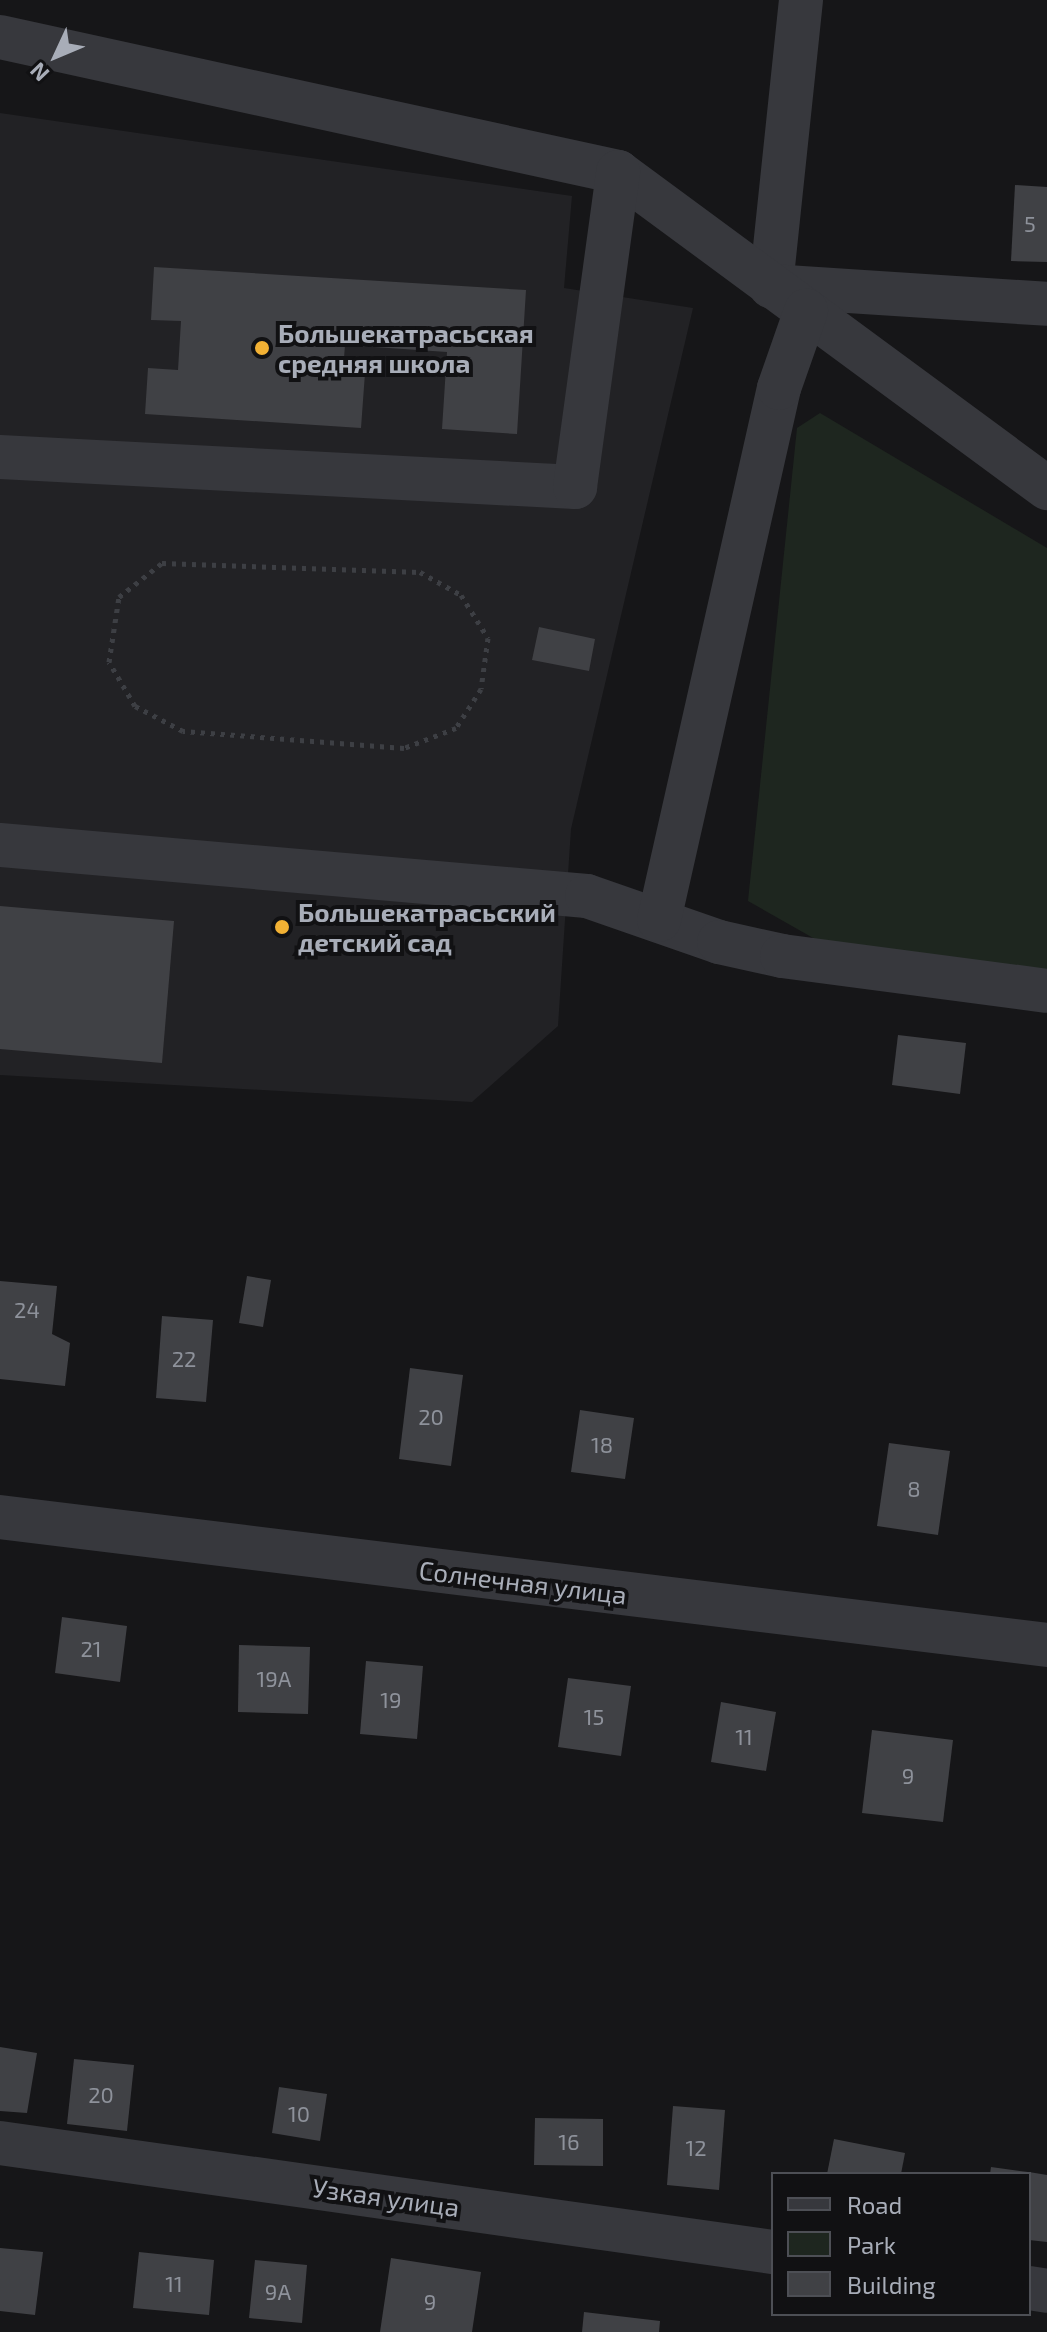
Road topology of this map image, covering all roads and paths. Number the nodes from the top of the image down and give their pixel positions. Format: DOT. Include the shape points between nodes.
graph roads {
  1 [pos="801,0"];
  2 [pos="1,38"];
  3 [pos="618,172"];
  4 [pos="771,286"];
  5 [pos="1047,304"];
  6 [pos="806,311"];
  7 [pos="0,457"];
  8 [pos="1047,488"];
  9 [pos="109,662"];
  10 [pos="0,845"];
  11 [pos="659,920"];
  12 [pos="1047,991"];
  13 [pos="0,1517"];
  14 [pos="1047,1645"];
  15 [pos="0,2143"];
  16 [pos="771,2252"];
  1 -- 4 [label="street"];
  2 -- 3 [label="street"];
  3 -- 4 [label="street"];
  3 -- 7 [label="street" via="575,487"];
  4 -- 5 [label="street"];
  4 -- 6 [label="street"];
  6 -- 8 [label="street"];
  6 -- 11 [label="street" via="779,388"];
  9 -- 9 [label="path" via="119,597 162,563 420,572 461,595 488,638 481,689 456,728 404,748 183,731 135,706"];
  10 -- 11 [label="street" via="544,891 587,896"];
  11 -- 12 [label="street" via="719,942 782,956"];
  13 -- 14 [label="street, Солнечная улица"];
  15 -- 16 [label="street, Узкая улица"];
}
